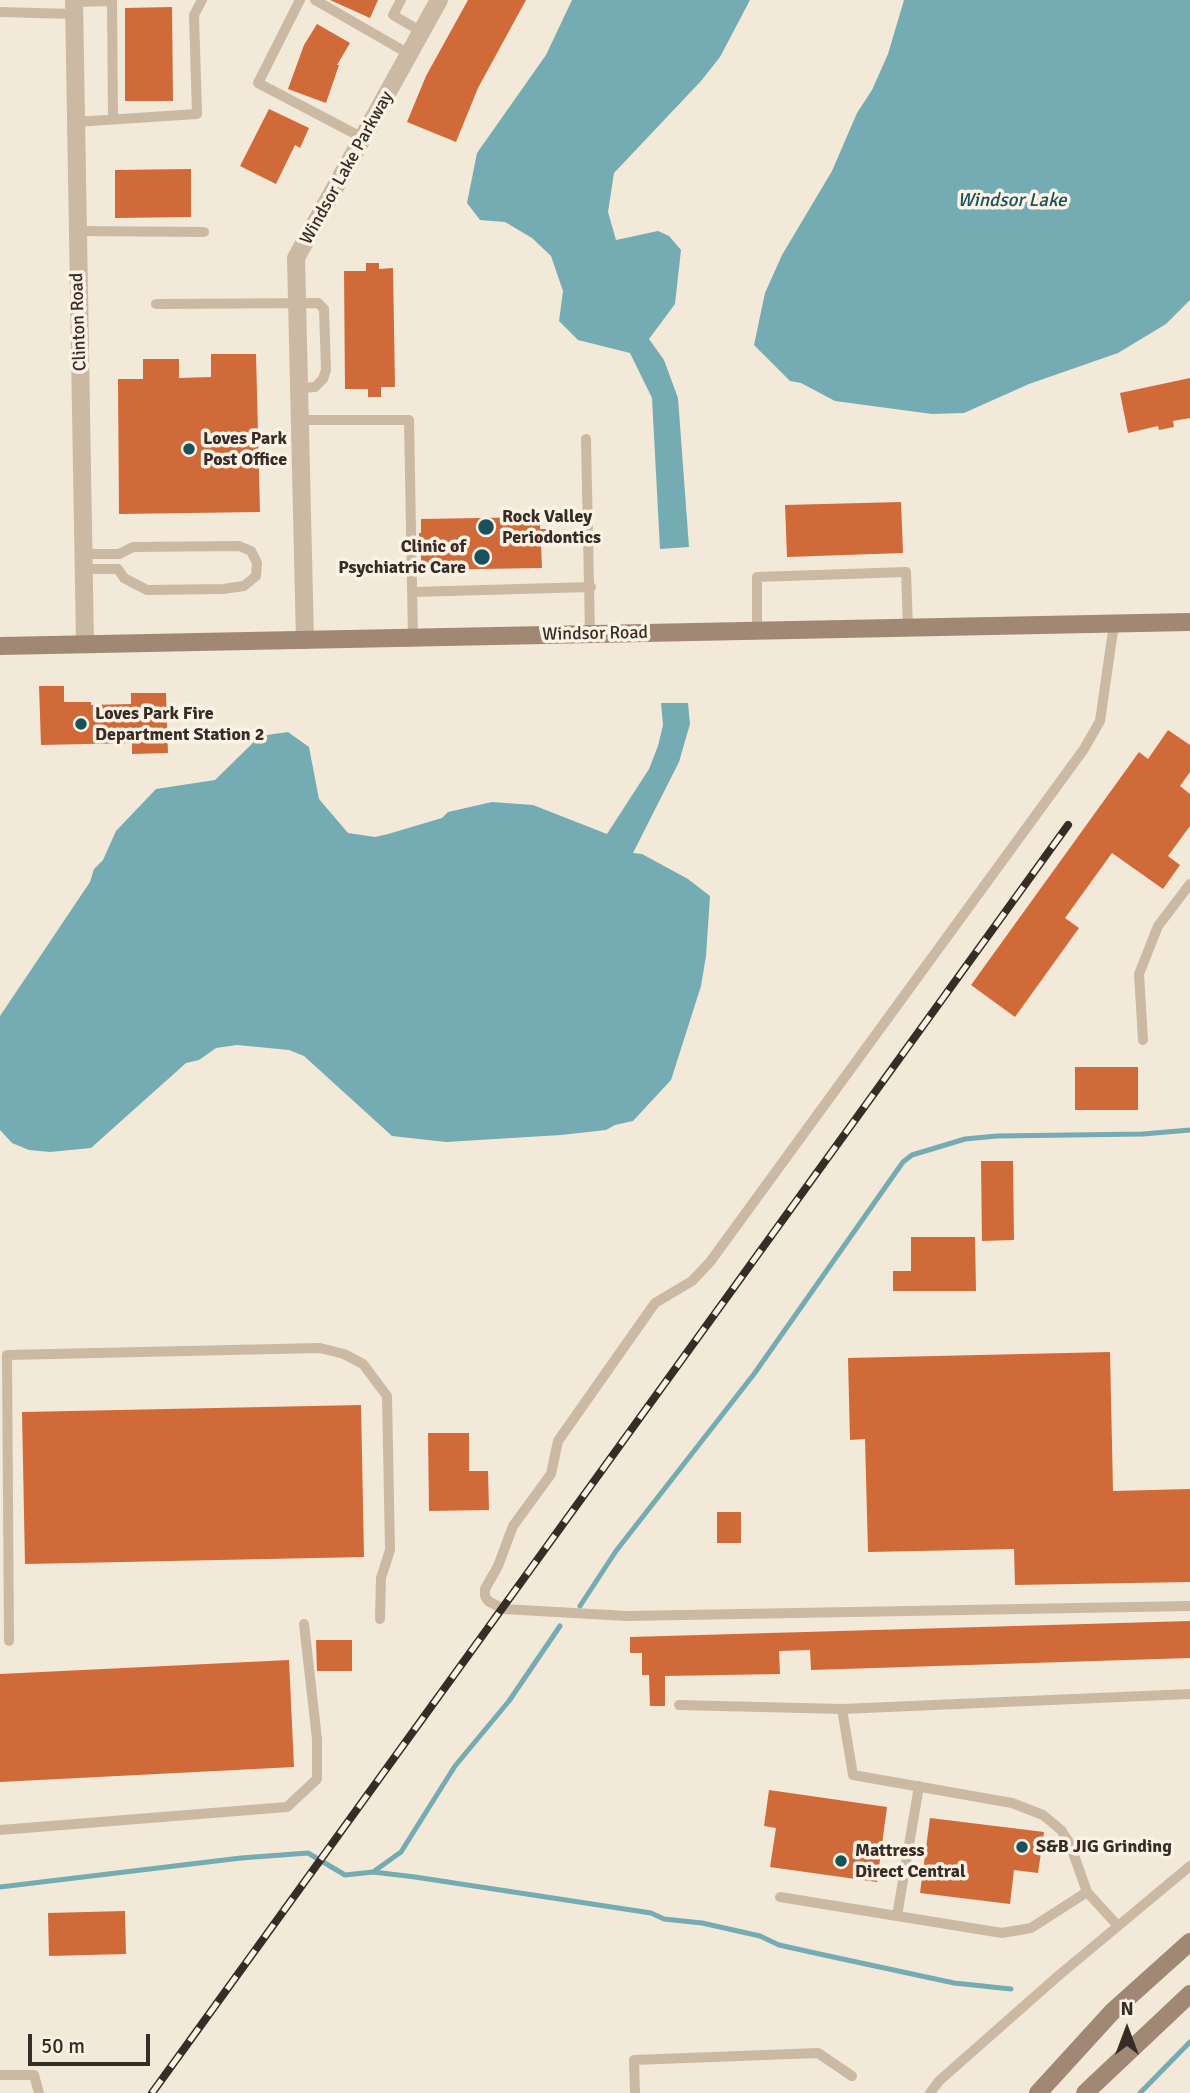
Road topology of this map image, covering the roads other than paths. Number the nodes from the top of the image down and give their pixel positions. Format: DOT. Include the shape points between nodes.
graph roads {
  1 [pos="202,0"];
  2 [pos="300,0"];
  3 [pos="315,0"];
  4 [pos="401,0"];
  5 [pos="439,0"];
  6 [pos="74,5"];
  7 [pos="0,12"];
  8 [pos="422,32"];
  9 [pos="410,54"];
  10 [pos="113,119"];
  11 [pos="75,122"];
  12 [pos="363,138"];
  13 [pos="77,231"];
  14 [pos="204,232"];
  15 [pos="298,303"];
  16 [pos="156,304"];
  17 [pos="301,388"];
  18 [pos="302,420"];
  19 [pos="586,439"];
  20 [pos="86,562"];
  21 [pos="591,587"];
  22 [pos="412,592"];
  23 [pos="1190,622"];
  24 [pos="1114,624"];
  25 [pos="908,628"];
  26 [pos="757,631"];
  27 [pos="590,634"];
  28 [pos="413,638"];
  29 [pos="305,640"];
  30 [pos="85,644"];
  31 [pos="0,646"];
  32 [pos="1190,884"];
  33 [pos="1143,1040"];
  34 [pos="1190,1606"];
  35 [pos="380,1619"];
  36 [pos="304,1624"];
  37 [pos="9,1642"];
  38 [pos="1190,1694"];
  39 [pos="680,1705"];
  40 [pos="842,1709"];
  41 [pos="919,1786"];
  42 [pos="0,1830"];
  43 [pos="1190,1866"];
  44 [pos="1087,1892"];
  45 [pos="780,1897"];
  46 [pos="897,1916"];
  47 [pos="1118,1926"];
  48 [pos="1190,1942"];
  49 [pos="1190,1994"];
  50 [pos="0,2075"];
  51 [pos="852,2076"];
  52 [pos="39,2093"];
  53 [pos="635,2093"];
  54 [pos="930,2093"];
  55 [pos="1038,2093"];
  56 [pos="1085,2093"];
  1 -- 10 [label="lane" via="194,15 197,114"];
  2 -- 12 [label="lane" via="258,83"];
  3 -- 9 [label="lane"];
  4 -- 8 [label="lane" via="393,15"];
  5 -- 8 [label="street, Windsor Lake Parkway"];
  6 -- 7 [label="lane"];
  6 -- 10 [label="lane" via="112,1"];
  6 -- 11 [label="street, Clinton Road"];
  8 -- 9 [label="street, Windsor Lake Parkway"];
  9 -- 12 [label="street, Windsor Lake Parkway"];
  10 -- 11 [label="lane"];
  11 -- 13 [label="street, Clinton Road"];
  12 -- 15 [label="street, Windsor Lake Parkway" via="296,258"];
  13 -- 14 [label="lane"];
  13 -- 20 [label="street, Clinton Road"];
  15 -- 16 [label="lane"];
  15 -- 17 [label="street, Windsor Lake Parkway"];
  15 -- 17 [label="lane" via="318,303 324,309 326,370 315,387"];
  17 -- 18 [label="street, Windsor Lake Parkway"];
  18 -- 22 [label="lane" via="409,420"];
  18 -- 29 [label="street, Windsor Lake Parkway"];
  19 -- 21 [label="lane"];
  20 -- 20 [label="lane" via="118,569 124,579 147,590 244,586 256,576 257,563 251,551 239,546 133,547"];
  20 -- 30 [label="street, Clinton Road"];
  21 -- 22 [label="lane"];
  21 -- 27 [label="lane"];
  22 -- 28 [label="lane"];
  23 -- 24 [label="street, Windsor Road"];
  24 -- 25 [label="street, Windsor Road"];
  24 -- 34 [label="lane" via="1100,721 1084,749 710,1262 692,1281 654,1303 558,1441 551,1474 513,1526 485,1596 503,1609 627,1616"];
  25 -- 26 [label="street, Windsor Road"];
  25 -- 26 [label="lane" via="906,572 757,577"];
  26 -- 27 [label="street, Windsor Road"];
  27 -- 28 [label="street, Windsor Road"];
  28 -- 29 [label="street, Windsor Road"];
  29 -- 30 [label="street, Windsor Road"];
  30 -- 31 [label="street, Windsor Road"];
  32 -- 33 [label="lane" via="1158,926 1139,974"];
  35 -- 37 [label="lane" via="381,1578 390,1550 387,1396 363,1364 344,1353 298,1347 7,1355"];
  36 -- 42 [label="lane" via="317,1779 287,1807"];
  38 -- 40 [label="lane"];
  39 -- 40 [label="lane"];
  40 -- 41 [label="lane" via="853,1775"];
  41 -- 44 [label="lane" via="1012,1803 1043,1815 1070,1844"];
  41 -- 46 [label="lane"];
  43 -- 47 [label="lane"];
  44 -- 46 [label="lane" via="1018,1933"];
  44 -- 47 [label="lane"];
  45 -- 46 [label="lane"];
  47 -- 54 [label="lane"];
  48 -- 55 [label="street" via="1112,2012"];
  49 -- 56 [label="street"];
  50 -- 52 [label="lane" via="34,2075"];
  51 -- 53 [label="lane" via="818,2053 634,2060"];
}
